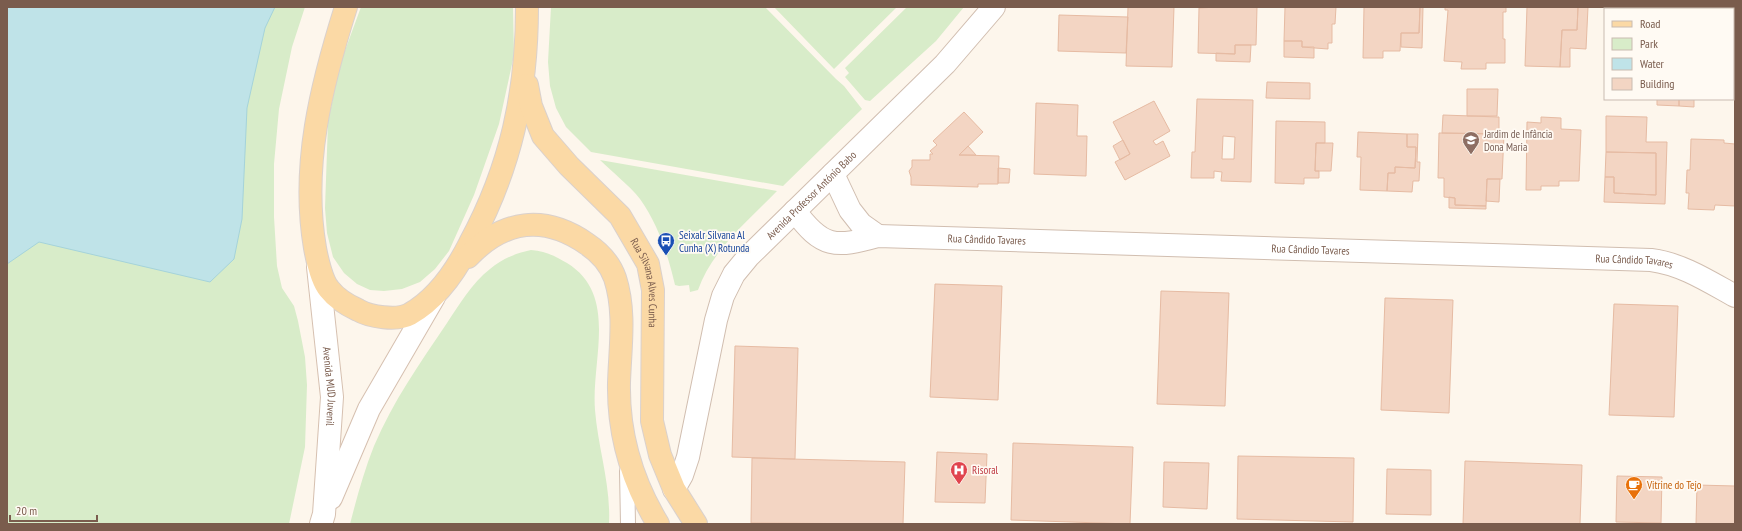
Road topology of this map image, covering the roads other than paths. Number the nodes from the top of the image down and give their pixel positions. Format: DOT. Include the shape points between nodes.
graph roads {
  1 [pos="346,7"];
  2 [pos="527,7"];
  3 [pos="994,7"];
  4 [pos="524,70"];
  5 [pos="833,174"];
  6 [pos="795,211"];
  7 [pos="878,236"];
  8 [pos="317,260"];
  9 [pos="452,274"];
  10 [pos="1735,296"];
  11 [pos="434,297"];
  12 [pos="623,439"];
  13 [pos="674,489"];
  14 [pos="323,519"];
  15 [pos="628,524"];
  16 [pos="658,524"];
  17 [pos="696,524"];
  1 -- 8 [label="main road" via="327,68 311,153 310,223"];
  2 -- 4 [label="main road"];
  3 -- 5 [label="street, Avenida Professor António Babo" via="945,64"];
  4 -- 9 [label="main road" via="518,118 506,164 483,219"];
  4 -- 13 [label="main road, Rua Silvana Alves Cunha" via="531,106 543,136 569,166 620,216 648,264 653,290 652,422 660,455"];
  5 -- 6 [label="street, Avenida Professor António Babo"];
  5 -- 7 [label="street" via="850,210 861,224"];
  6 -- 7 [label="street, Rua Cândido Tavares" via="809,230 834,243 852,243"];
  6 -- 13 [label="street, Avenida Professor António Babo" via="748,257 734,274 723,296 688,457"];
  7 -- 10 [label="street, Rua Cândido Tavares" via="1651,260 1685,269"];
  8 -- 11 [label="main road" via="328,288 346,305 366,315 408,315"];
  8 -- 14 [label="street, Avenida MUD Juvenil" via="332,397"];
  9 -- 11 [label="main road"];
  9 -- 12 [label="main road" via="488,239 525,225 543,224 560,228 599,254 615,277 621,310 619,411"];
  11 -- 14 [label="street, Avenida MUD Juvenil" via="369,409"];
  12 -- 15 [label="lane" via="628,482"];
  12 -- 16 [label="main road" via="637,485"];
  13 -- 17 [label="main road, Rua Silvana Alves Cunha"];
}
